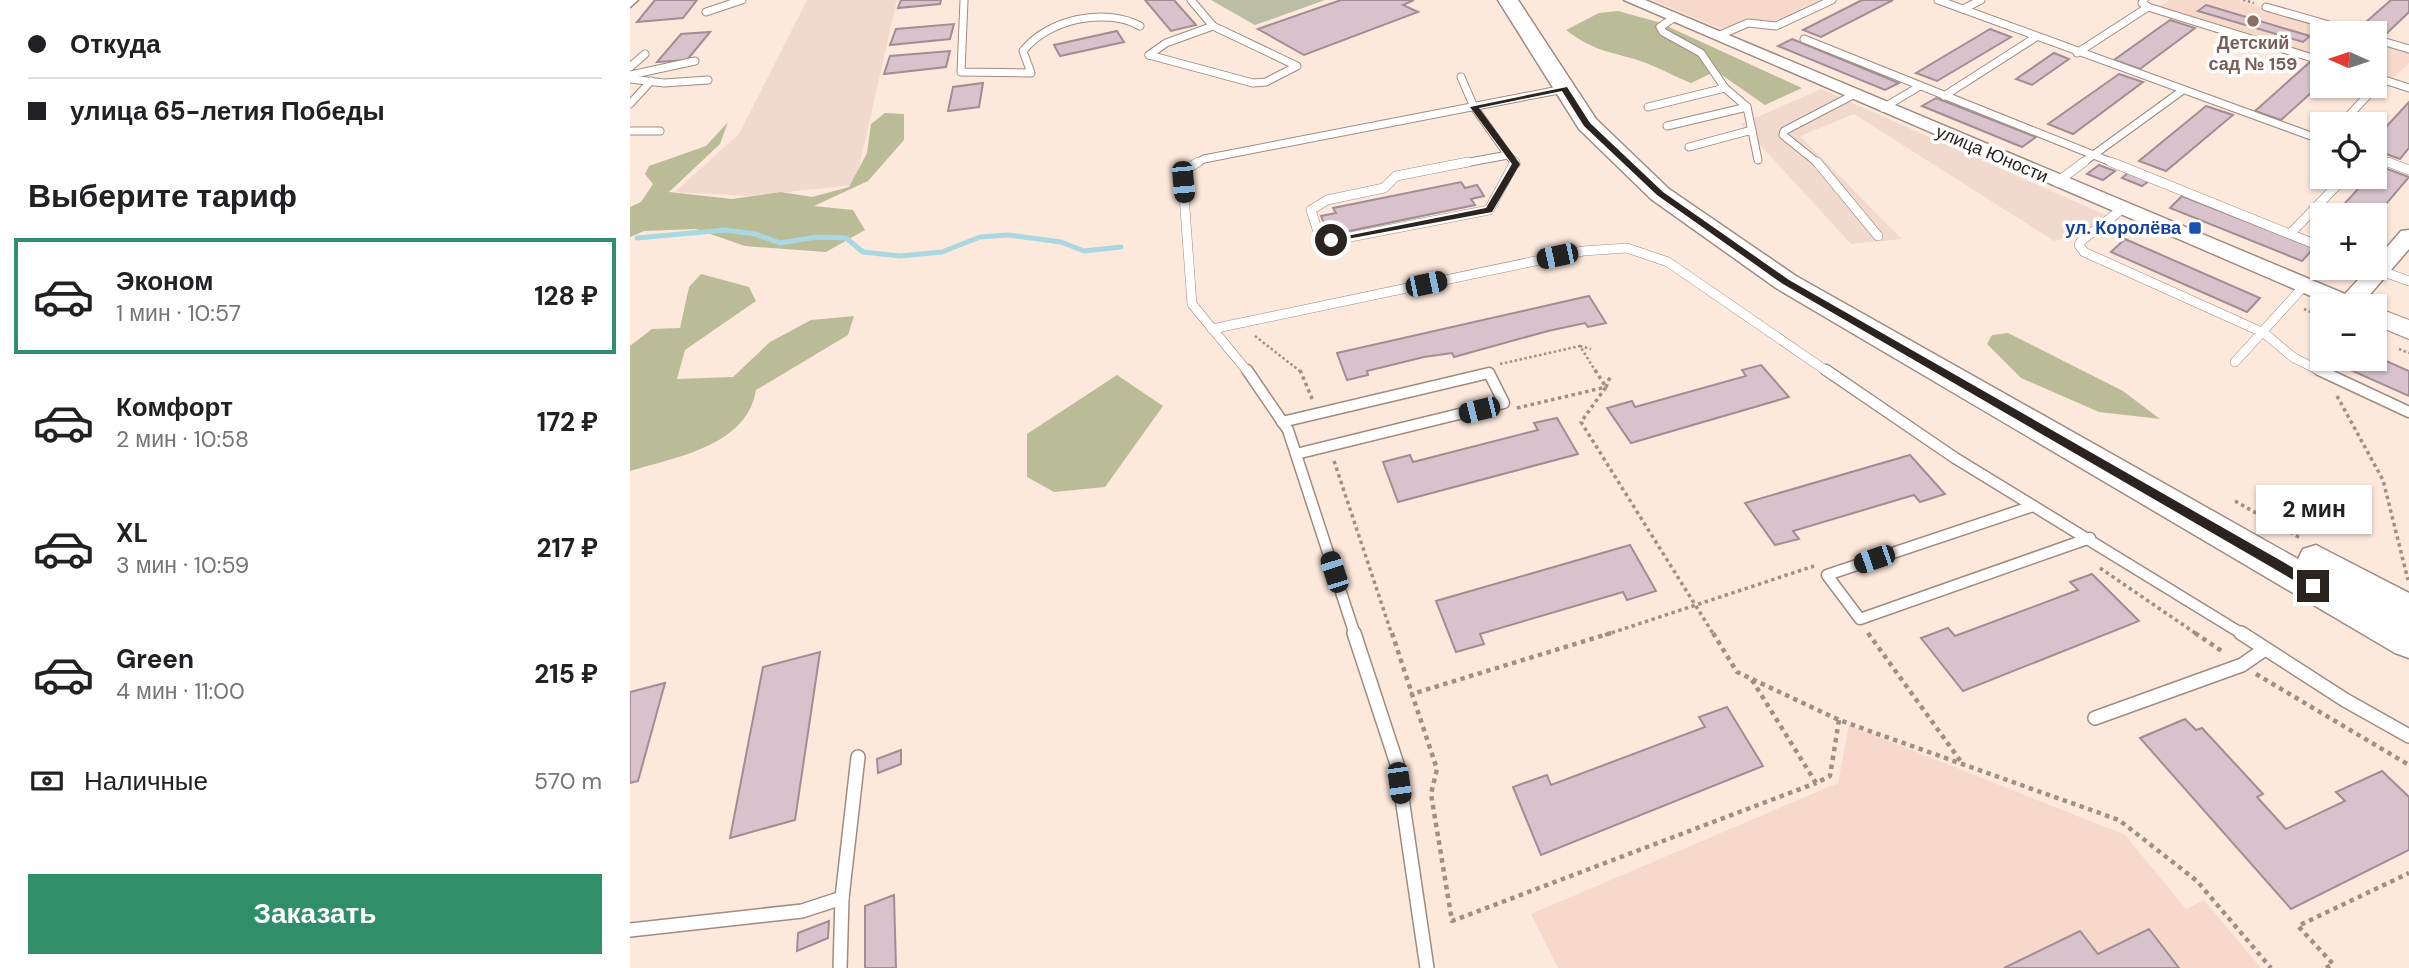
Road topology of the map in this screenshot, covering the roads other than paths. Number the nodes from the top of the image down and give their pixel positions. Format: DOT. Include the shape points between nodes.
graph roads {
  1 [pos="742,0"];
  2 [pos="964,0"];
  3 [pos="1191,0"];
  4 [pos="1507,0"];
  5 [pos="1524,0"];
  6 [pos="1632,0"];
  7 [pos="1832,0"];
  8 [pos="1938,0"];
  9 [pos="1981,0"];
  10 [pos="2276,0"];
  11 [pos="2146,3"];
  12 [pos="1963,9"];
  13 [pos="706,12"];
  14 [pos="1675,17"];
  15 [pos="2315,21"];
  16 [pos="1140,26"];
  17 [pos="1213,26"];
  18 [pos="1720,35"];
  19 [pos="2036,37"];
  20 [pos="1804,39"];
  21 [pos="2387,42"];
  22 [pos="2409,49"];
  23 [pos="2077,53"];
  24 [pos="645,54"];
  25 [pos="2310,57"];
  26 [pos="695,61"];
  27 [pos="630,66"];
  28 [pos="630,77"];
  29 [pos="1461,77"];
  30 [pos="708,80"];
  31 [pos="2387,81"];
  32 [pos="651,82"];
  33 [pos="1920,86"];
  34 [pos="1725,88"];
  35 [pos="2409,88"];
  36 [pos="1564,89"];
  37 [pos="2183,90"];
  38 [pos="1853,95"];
  39 [pos="1944,96"];
  40 [pos="2362,98"];
  41 [pos="630,104"];
  42 [pos="1474,107"];
  43 [pos="1648,107"];
  44 [pos="1747,107"];
  45 [pos="1883,108"];
  46 [pos="2351,112"];
  47 [pos="1667,126"];
  48 [pos="1752,130"];
  49 [pos="630,131"];
  50 [pos="660,131"];
  51 [pos="2310,136"];
  52 [pos="1689,147"];
  53 [pos="1508,155"];
  54 [pos="2093,155"];
  55 [pos="1758,160"];
  56 [pos="2387,162"];
  57 [pos="2409,170"];
  58 [pos="2057,182"];
  59 [pos="2333,189"];
  60 [pos="2122,209"];
  61 [pos="2290,234"];
  62 [pos="1878,236"];
  63 [pos="2409,236"];
  64 [pos="2310,242"];
  65 [pos="2387,258"];
  66 [pos="2387,273"];
  67 [pos="2409,281"];
  68 [pos="2304,286"];
  69 [pos="2324,294"];
  70 [pos="2387,320"];
  71 [pos="1212,330"];
  72 [pos="2409,330"];
  73 [pos="2264,333"];
  74 [pos="2235,362"];
  75 [pos="2409,412"];
  76 [pos="1280,418"];
  77 [pos="1296,454"];
  78 [pos="2034,506"];
  79 [pos="2090,538"];
  80 [pos="2409,612"];
  81 [pos="2409,641"];
  82 [pos="2265,649"];
  83 [pos="2095,718"];
  84 [pos="2409,736"];
  85 [pos="858,757"];
  86 [pos="842,898"];
  87 [pos="630,930"];
  88 [pos="840,968"];
  89 [pos="1427,968"];
  1 -- 13 [label="lane"];
  2 -- 16 [label="lane" via="961,72 1031,73 1023,51 1027,43 1044,32 1079,21 1105,15"];
  3 -- 17 [label="lane"];
  4 -- 36 [label="main road"];
  5 -- 80 [label="main road" via="1606,121 1680,190 1803,274"];
  6 -- 14 [label="street, улица Юности"];
  7 -- 18 [label="lane" via="1776,26 1748,23"];
  8 -- 12 [label="lane"];
  9 -- 12 [label="lane"];
  10 -- 15 [label="lane" via="2266,7"];
  11 -- 23 [label="lane"];
  11 -- 25 [label="lane"];
  12 -- 19 [label="lane"];
  14 -- 18 [label="street, улица Юности"];
  14 -- 34 [label="lane" via="1660,27 1663,32 1701,53"];
  17 -- 17 [label="lane" via="1166,43 1149,55 1263,83 1297,66"];
  18 -- 38 [label="street, улица Юности"];
  19 -- 23 [label="lane"];
  19 -- 39 [label="lane"];
  20 -- 33 [label="lane"];
  21 -- 22 [label="lane"];
  23 -- 37 [label="lane"];
  24 -- 27 [label="lane"];
  26 -- 28 [label="lane"];
  28 -- 32 [label="lane"];
  29 -- 42 [label="lane"];
  30 -- 32 [label="lane"];
  31 -- 35 [label="lane"];
  32 -- 41 [label="lane"];
  33 -- 39 [label="lane"];
  33 -- 45 [label="lane"];
  34 -- 43 [label="lane"];
  34 -- 44 [label="lane"];
  36 -- 42 [label="lane"];
  36 -- 81 [label="main road" via="1587,124 1660,194 1786,282"];
  37 -- 51 [label="lane"];
  37 -- 54 [label="lane"];
  38 -- 45 [label="street, улица Юности"];
  38 -- 62 [label="lane" via="1783,135 1821,166"];
  39 -- 54 [label="lane"];
  40 -- 46 [label="lane"];
  42 -- 53 [label="lane"];
  42 -- 71 [label="lane" via="1212,158 1188,169 1183,182 1192,304"];
  44 -- 47 [label="lane"];
  44 -- 48 [label="lane"];
  45 -- 58 [label="street, улица Юности"];
  48 -- 52 [label="lane"];
  48 -- 55 [label="lane"];
  49 -- 50 [label="lane"];
  53 -- 53 [label="lane" via="1516,164 1489,210 1331,240 1319,235 1311,215 1311,210 1327,200 1384,188 1396,176"];
  54 -- 58 [label="lane"];
  54 -- 61 [label="lane"];
  56 -- 57 [label="lane"];
  58 -- 60 [label="street, улица Юности"];
  59 -- 61 [label="lane"];
  60 -- 68 [label="street, улица Юности"];
  60 -- 73 [label="lane" via="2081,241 2084,252"];
  61 -- 64 [label="lane"];
  63 -- 65 [label="street"];
  66 -- 67 [label="lane"];
  68 -- 69 [label="street, улица Юности"];
  68 -- 73 [label="lane"];
  70 -- 72 [label="main road"];
  71 -- 76 [label="lane" via="1256,381"];
  71 -- 78 [label="lane" via="1583,251 1617,245 1642,248"];
  73 -- 74 [label="lane"];
  73 -- 75 [label="lane" via="2294,358"];
  76 -- 77 [label="lane"];
  76 -- 77 [label="lane" via="1489,373 1504,403"];
  77 -- 89 [label="lane" via="1397,764"];
  78 -- 79 [label="lane"];
  78 -- 79 [label="lane" via="1827,575 1860,619"];
  79 -- 82 [label="lane"];
  82 -- 83 [label="lane" via="2242,665"];
  82 -- 84 [label="lane"];
  85 -- 86 [label="lane"];
  86 -- 87 [label="lane" via="802,911"];
  86 -- 88 [label="lane"];
}
